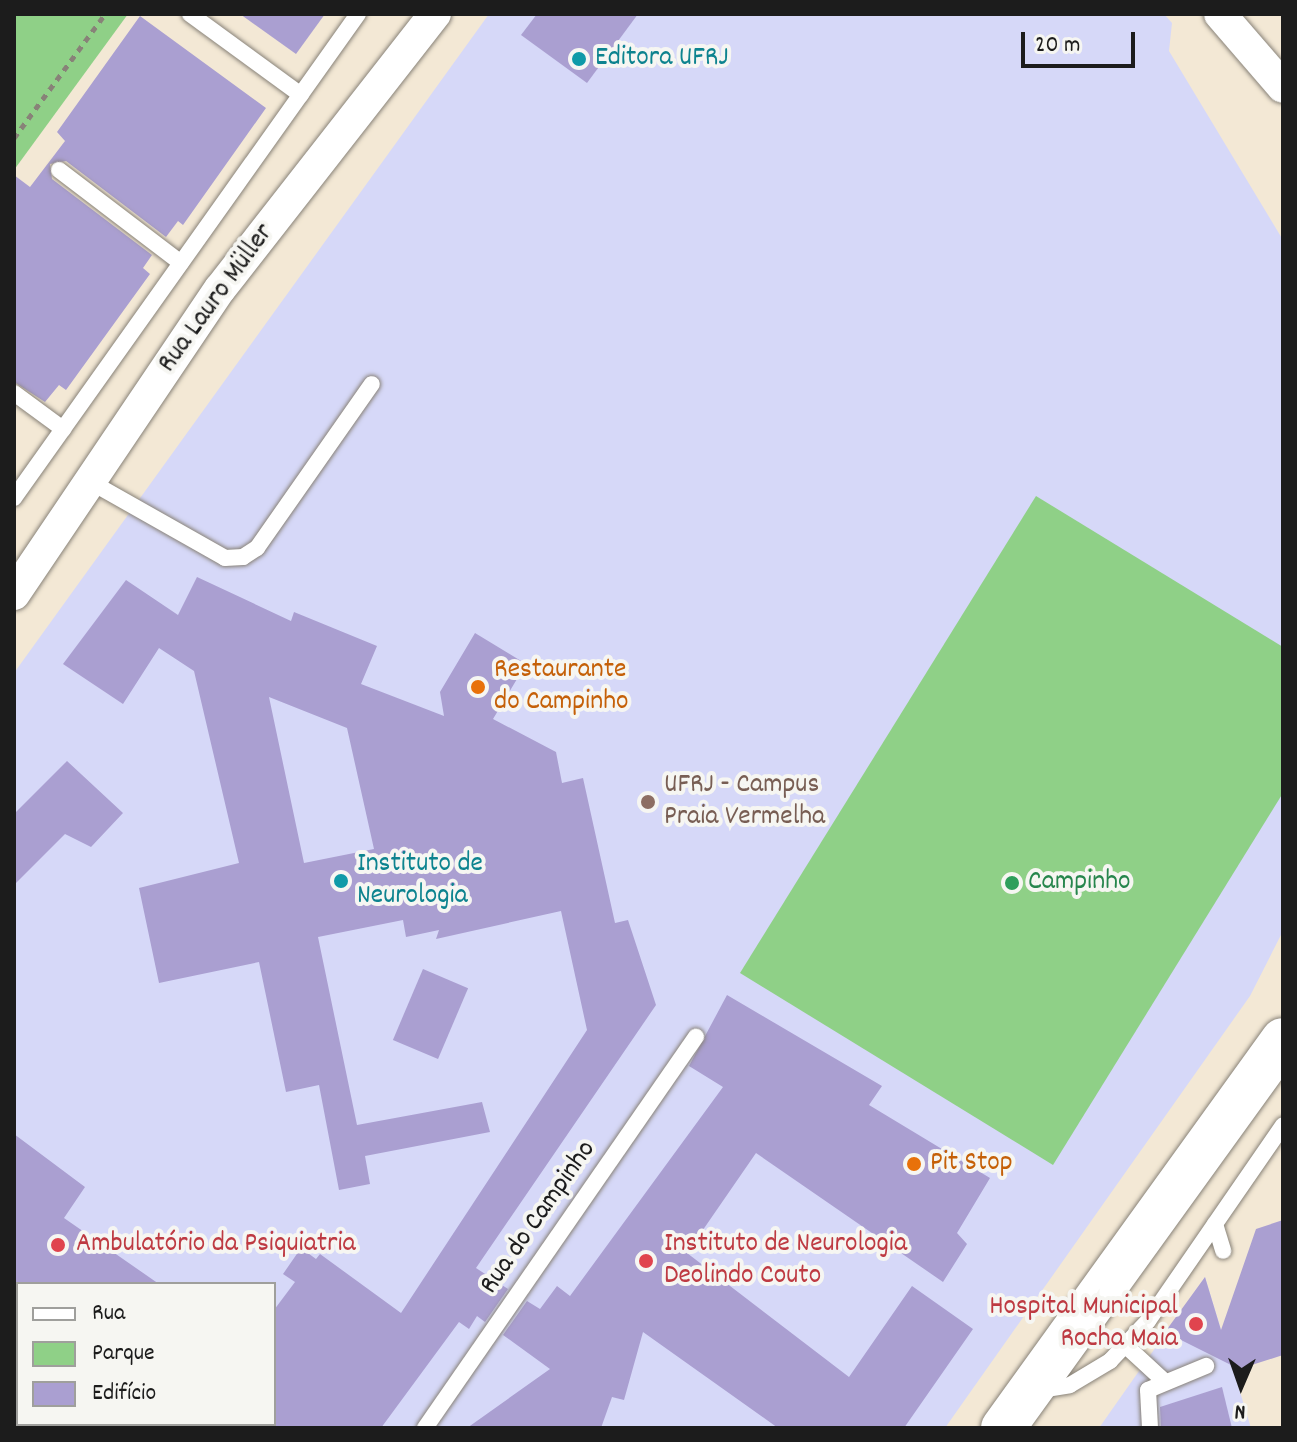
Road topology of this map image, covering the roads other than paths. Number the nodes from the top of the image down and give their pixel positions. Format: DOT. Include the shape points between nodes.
graph roads {
  1 [pos="190,14"];
  2 [pos="358,14"];
  3 [pos="435,14"];
  4 [pos="1234,19"];
  5 [pos="1283,87"];
  6 [pos="301,95"];
  7 [pos="59,170"];
  8 [pos="181,263"];
  9 [pos="372,384"];
  10 [pos="14,393"];
  11 [pos="63,429"];
  12 [pos="89,481"];
  13 [pos="14,498"];
  14 [pos="14,594"];
  15 [pos="696,1037"];
  16 [pos="1283,1040"];
  17 [pos="1283,1125"];
  18 [pos="1215,1224"];
  19 [pos="1223,1251"];
  20 [pos="1125,1345"];
  21 [pos="1206,1366"];
  22 [pos="1164,1381"];
  23 [pos="1026,1392"];
  24 [pos="425,1428"];
  25 [pos="1003,1428"];
  26 [pos="1150,1428"];
  1 -- 6 [label="lane"];
  2 -- 6 [label="lane"];
  3 -- 12 [label="street, Rua Lauro Müller" via="220,289"];
  4 -- 5 [label="street"];
  6 -- 8 [label="lane"];
  7 -- 8 [label="lane"];
  8 -- 11 [label="lane"];
  9 -- 12 [label="lane" via="257,548 243,557 225,558"];
  10 -- 11 [label="lane"];
  11 -- 13 [label="lane"];
  12 -- 14 [label="street, Rua Lauro Müller"];
  15 -- 24 [label="lane, Rua do Campinho"];
  16 -- 23 [label="highway"];
  17 -- 18 [label="lane"];
  18 -- 19 [label="lane"];
  18 -- 20 [label="lane"];
  20 -- 22 [label="lane"];
  20 -- 23 [label="lane" via="1070,1385"];
  21 -- 22 [label="lane"];
  22 -- 26 [label="lane" via="1144,1398"];
  23 -- 25 [label="highway"];
}
